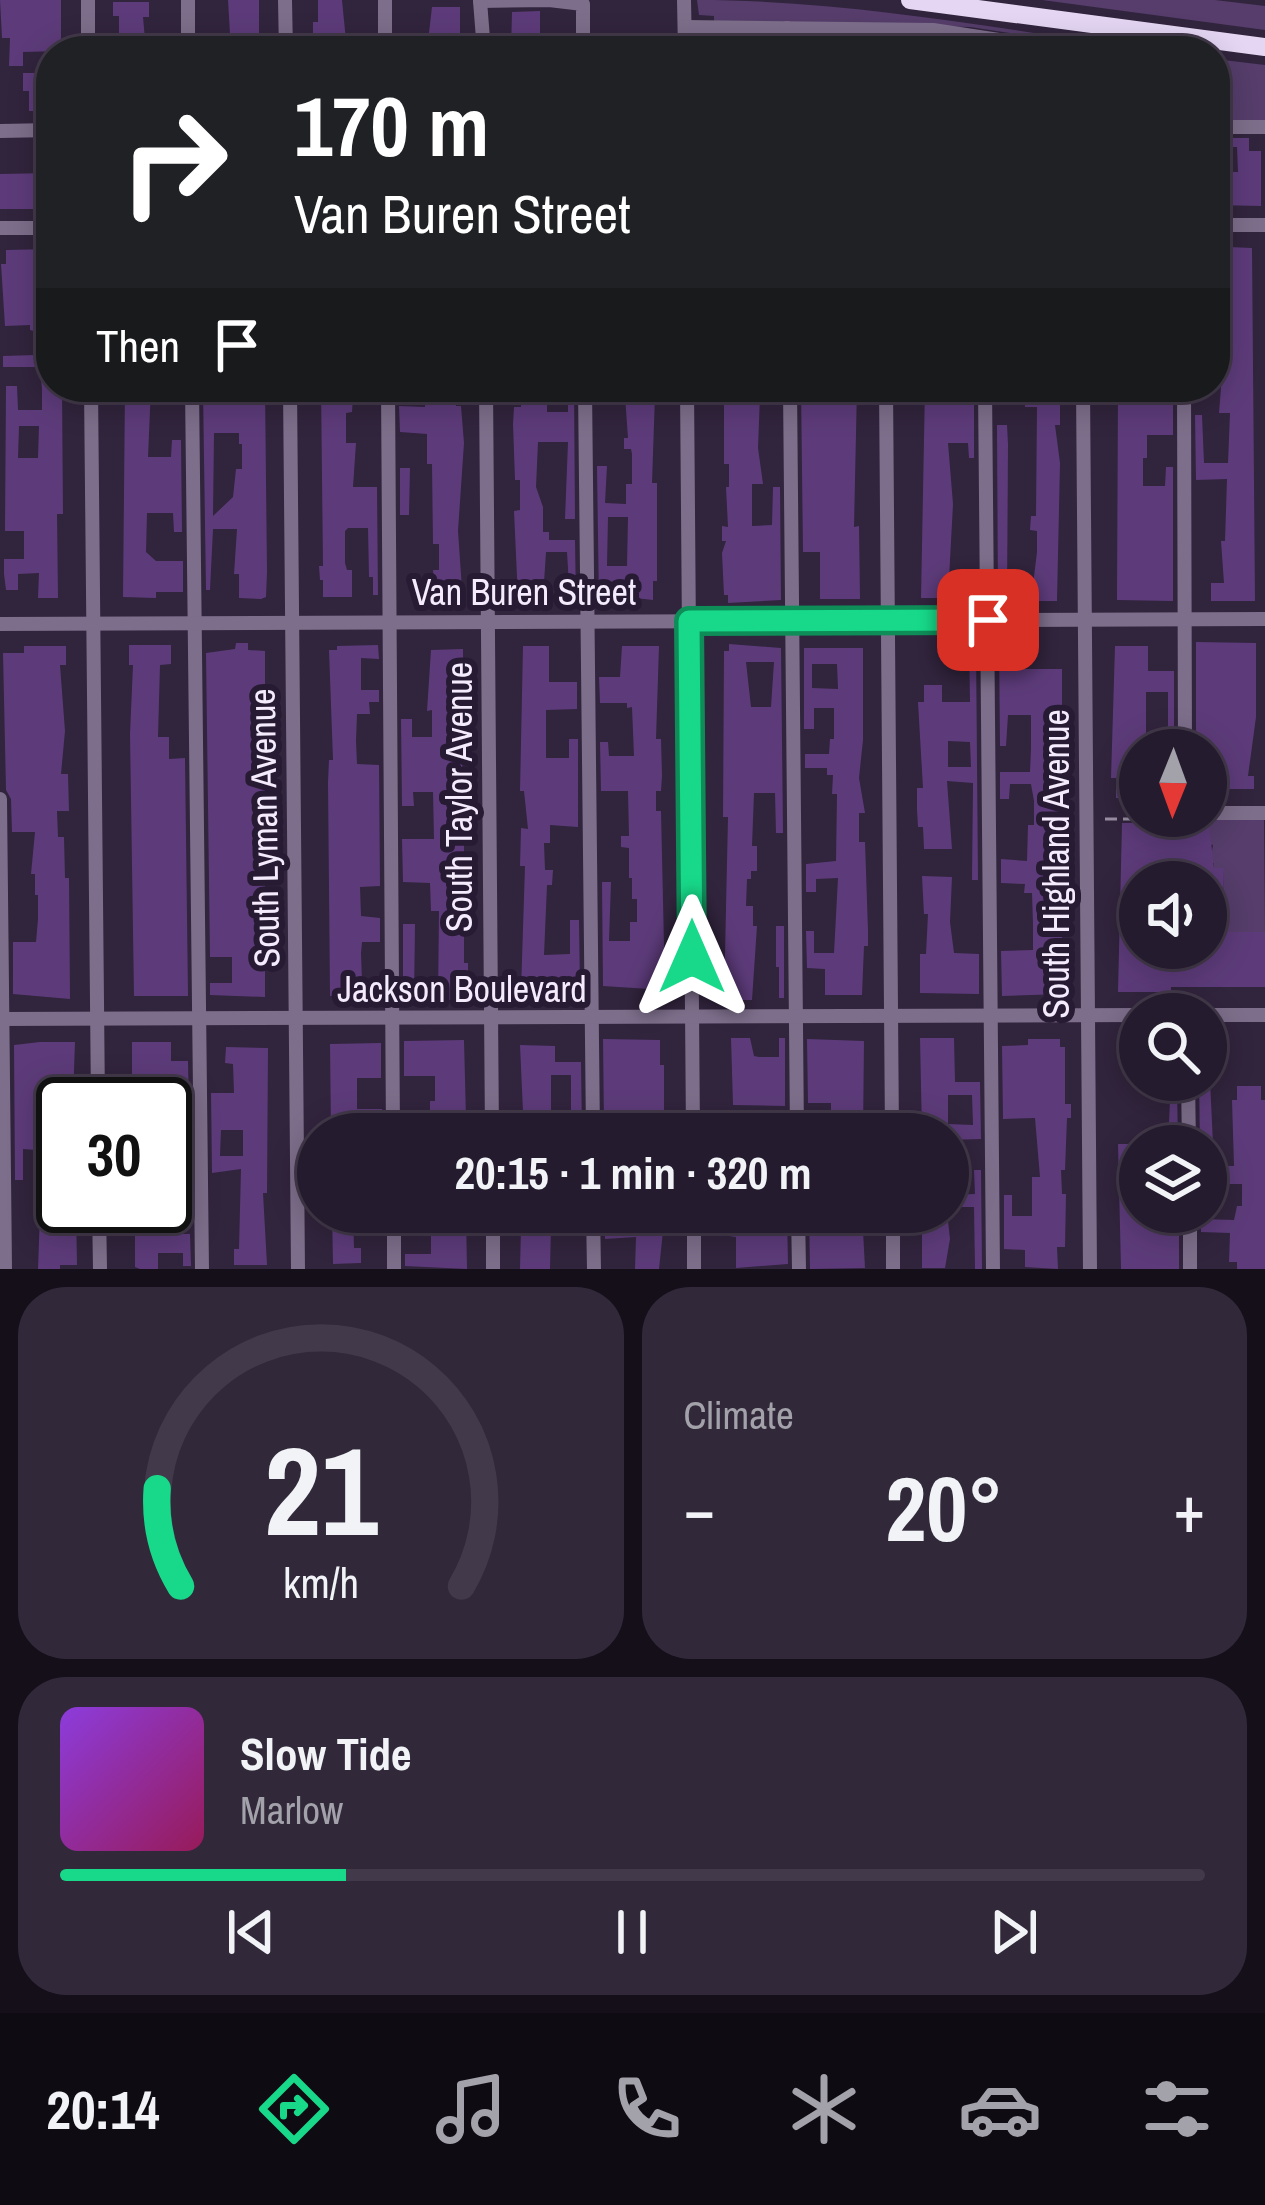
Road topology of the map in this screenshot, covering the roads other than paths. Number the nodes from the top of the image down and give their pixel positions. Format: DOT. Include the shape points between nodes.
graph roads {
  1 [pos="88,0"];
  2 [pos="188,0"];
  3 [pos="285,0"];
  4 [pos="385,0"];
  5 [pos="479,0"];
  6 [pos="684,0"];
  7 [pos="910,0"];
  8 [pos="685,27"];
  9 [pos="787,28"];
  10 [pos="88,36"];
  11 [pos="188,36"];
  12 [pos="286,36"];
  13 [pos="386,36"];
  14 [pos="483,36"];
  15 [pos="583,36"];
  16 [pos="685,36"];
  17 [pos="787,36"];
  18 [pos="973,36"];
  19 [pos="1182,36"];
  20 [pos="1230,42"];
  21 [pos="1265,47"];
  22 [pos="1230,127"];
  23 [pos="1265,127"];
  24 [pos="0,130"];
  25 [pos="36,130"];
  26 [pos="1230,225"];
  27 [pos="1265,225"];
  28 [pos="0,228"];
  29 [pos="36,228"];
  30 [pos="92,402"];
  31 [pos="192,402"];
  32 [pos="290,402"];
  33 [pos="388,402"];
  34 [pos="486,402"];
  35 [pos="586,402"];
  36 [pos="687,402"];
  37 [pos="790,402"];
  38 [pos="886,402"];
  39 [pos="986,402"];
  40 [pos="1083,402"];
  41 [pos="1184,402"];
  42 [pos="1185,619"];
  43 [pos="1265,619"];
  44 [pos="888,620"];
  45 [pos="988,620"];
  46 [pos="1084,620"];
  47 [pos="588,621"];
  48 [pos="689,621"];
  49 [pos="793,621"];
  50 [pos="389,622"];
  51 [pos="488,622"];
  52 [pos="94,623"];
  53 [pos="195,623"];
  54 [pos="292,623"];
  55 [pos="0,624"];
  56 [pos="1185,729"];
  57 [pos="0,799"];
  58 [pos="1265,813"];
  59 [pos="1227,815"];
  60 [pos="1087,1015"];
  61 [pos="1119,1015"];
  62 [pos="1227,1015"];
  63 [pos="1265,1015"];
  64 [pos="991,1016"];
  65 [pos="692,1017"];
  66 [pos="796,1017"];
  67 [pos="891,1017"];
  68 [pos="592,1018"];
  69 [pos="1,1019"];
  70 [pos="392,1019"];
  71 [pos="491,1019"];
  72 [pos="98,1020"];
  73 [pos="199,1020"];
  74 [pos="297,1020"];
  75 [pos="98,1077"];
  76 [pos="393,1113"];
  77 [pos="492,1113"];
  78 [pos="592,1113"];
  79 [pos="693,1113"];
  80 [pos="797,1113"];
  81 [pos="892,1113"];
  82 [pos="99,1233"];
  83 [pos="394,1233"];
  84 [pos="493,1233"];
  85 [pos="593,1233"];
  86 [pos="694,1233"];
  87 [pos="798,1233"];
  88 [pos="893,1233"];
  89 [pos="1190,1233"];
  90 [pos="5,1269"];
  91 [pos="100,1269"];
  92 [pos="202,1269"];
  93 [pos="298,1269"];
  94 [pos="394,1269"];
  95 [pos="493,1269"];
  96 [pos="594,1269"];
  97 [pos="694,1269"];
  98 [pos="799,1269"];
  99 [pos="893,1269"];
  100 [pos="993,1269"];
  101 [pos="1090,1269"];
  102 [pos="1190,1269"];
  1 -- 10 [label="street"];
  2 -- 11 [label="street"];
  3 -- 12 [label="street"];
  4 -- 13 [label="street"];
  5 -- 14 [label="street"];
  5 -- 15 [label="street" via="583,4"];
  6 -- 8 [label="street"];
  7 -- 19 [label="highway"];
  8 -- 9 [label="street"];
  8 -- 16 [label="street"];
  9 -- 17 [label="street"];
  9 -- 18 [label="street"];
  20 -- 21 [label="highway"];
  22 -- 23 [label="street"];
  24 -- 25 [label="street"];
  26 -- 27 [label="street"];
  28 -- 29 [label="street"];
  30 -- 52 [label="street"];
  31 -- 53 [label="street"];
  32 -- 54 [label="street, South Lyman Avenue"];
  33 -- 50 [label="street"];
  34 -- 51 [label="street, South Taylor Avenue"];
  35 -- 47 [label="street"];
  36 -- 48 [label="street"];
  37 -- 49 [label="street"];
  38 -- 44 [label="street"];
  39 -- 45 [label="street"];
  40 -- 46 [label="street, South Highland Avenue"];
  41 -- 42 [label="street"];
  42 -- 43 [label="street, Van Buren Street"];
  42 -- 46 [label="street, Van Buren Street"];
  42 -- 56 [label="street"];
  44 -- 45 [label="street, Van Buren Street"];
  44 -- 49 [label="street, Van Buren Street"];
  44 -- 67 [label="street"];
  45 -- 46 [label="street, Van Buren Street"];
  45 -- 64 [label="street"];
  46 -- 60 [label="street, South Highland Avenue"];
  47 -- 48 [label="street, Van Buren Street"];
  47 -- 51 [label="street, Van Buren Street"];
  47 -- 68 [label="street"];
  48 -- 49 [label="street, Van Buren Street"];
  48 -- 65 [label="street"];
  49 -- 66 [label="street"];
  50 -- 51 [label="street, Van Buren Street"];
  50 -- 54 [label="street, Van Buren Street"];
  50 -- 70 [label="street"];
  51 -- 71 [label="street, South Taylor Avenue"];
  52 -- 53 [label="street, Van Buren Street"];
  52 -- 55 [label="street, Van Buren Street"];
  52 -- 72 [label="street"];
  53 -- 54 [label="street, Van Buren Street"];
  53 -- 73 [label="street"];
  54 -- 74 [label="street, South Lyman Avenue"];
  57 -- 69 [label="street"];
  58 -- 59 [label="street"];
  60 -- 61 [label="street, Jackson Boulevard"];
  60 -- 64 [label="street, Jackson Boulevard"];
  60 -- 101 [label="street, South Highland Avenue"];
  62 -- 63 [label="street"];
  64 -- 67 [label="street, Jackson Boulevard"];
  64 -- 100 [label="street"];
  65 -- 66 [label="street, Jackson Boulevard"];
  65 -- 68 [label="street, Jackson Boulevard"];
  65 -- 79 [label="street"];
  66 -- 67 [label="street, Jackson Boulevard"];
  66 -- 80 [label="street"];
  67 -- 81 [label="street"];
  68 -- 71 [label="street, Jackson Boulevard"];
  68 -- 78 [label="street"];
  69 -- 72 [label="street, Jackson Boulevard"];
  69 -- 90 [label="street"];
  70 -- 71 [label="street, Jackson Boulevard"];
  70 -- 74 [label="street, Jackson Boulevard"];
  70 -- 76 [label="street"];
  71 -- 77 [label="street, South Taylor Avenue"];
  72 -- 73 [label="street, Jackson Boulevard"];
  72 -- 75 [label="street"];
  73 -- 74 [label="street, Jackson Boulevard"];
  73 -- 92 [label="street"];
  74 -- 93 [label="street, South Lyman Avenue"];
  82 -- 91 [label="street"];
  83 -- 94 [label="street"];
  84 -- 95 [label="street"];
  85 -- 96 [label="street"];
  86 -- 97 [label="street"];
  87 -- 98 [label="street"];
  88 -- 99 [label="street"];
  89 -- 102 [label="street"];
}
